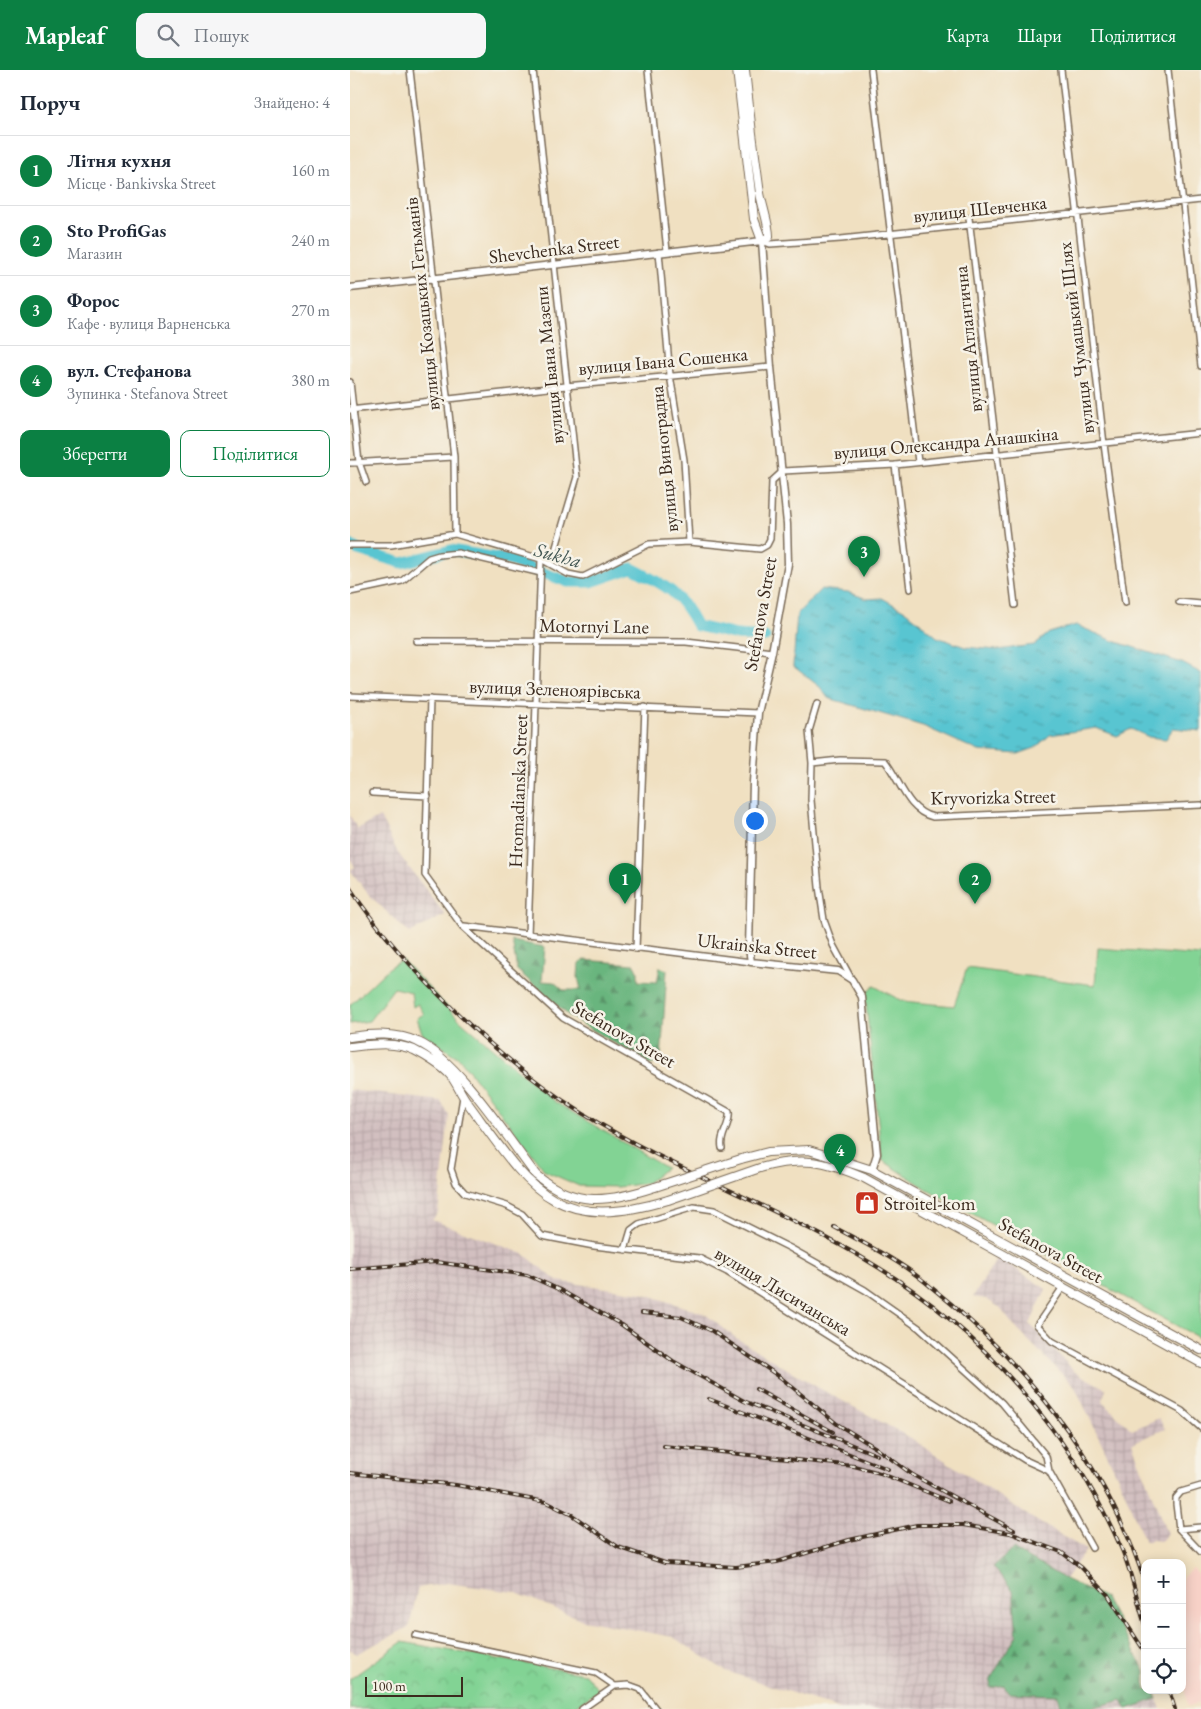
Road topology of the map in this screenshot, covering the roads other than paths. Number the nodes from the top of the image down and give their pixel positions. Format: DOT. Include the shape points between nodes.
graph roads {
  1 [pos="410,70"];
  2 [pos="533,70"];
  3 [pos="648,70"];
  4 [pos="737,70"];
  5 [pos="745,70"];
  6 [pos="871,70"];
  7 [pos="1060,70"];
  8 [pos="1168,70"];
  9 [pos="1201,200"];
  10 [pos="1182,202"];
  11 [pos="1077,214"];
  12 [pos="970,218"];
  13 [pos="970,225"];
  14 [pos="890,234"];
  15 [pos="762,241"];
  16 [pos="667,251"];
  17 [pos="659,252"];
  18 [pos="553,264"];
  19 [pos="435,278"];
  20 [pos="350,288"];
  21 [pos="1201,366"];
  22 [pos="770,367"];
  23 [pos="670,375"];
  24 [pos="350,382"];
  25 [pos="566,386"];
  26 [pos="448,400"];
  27 [pos="351,410"];
  28 [pos="1201,433"];
  29 [pos="1104,444"];
  30 [pos="996,455"];
  31 [pos="454,457"];
  32 [pos="359,462"];
  33 [pos="918,462"];
  34 [pos="350,463"];
  35 [pos="894,465"];
  36 [pos="783,471"];
  37 [pos="366,482"];
  38 [pos="455,534"];
  39 [pos="689,542"];
  40 [pos="352,545"];
  41 [pos="540,561"];
  42 [pos="551,564"];
  43 [pos="540,573"];
  44 [pos="910,589"];
  45 [pos="350,592"];
  46 [pos="1179,602"];
  47 [pos="1126,603"];
  48 [pos="1201,604"];
  49 [pos="1015,605"];
  50 [pos="416,641"];
  51 [pos="539,641"];
  52 [pos="772,652"];
  53 [pos="350,696"];
  54 [pos="430,699"];
  55 [pos="537,703"];
  56 [pos="817,704"];
  57 [pos="645,707"];
  58 [pos="758,713"];
  59 [pos="812,763"];
  60 [pos="372,793"];
  61 [pos="428,796"];
  62 [pos="1201,805"];
  63 [pos="462,926"];
  64 [pos="528,935"];
  65 [pos="636,949"];
  66 [pos="751,962"];
  67 [pos="852,980"];
  68 [pos="350,1037"];
  69 [pos="350,1047"];
  70 [pos="463,1097"];
  71 [pos="722,1148"];
  72 [pos="872,1170"];
  73 [pos="864,1178"];
  74 [pos="625,1250"];
  75 [pos="1063,1287"];
  76 [pos="1201,1350"];
  77 [pos="1201,1363"];
  78 [pos="1201,1428"];
  79 [pos="1049,1472"];
  80 [pos="1201,1486"];
  81 [pos="1201,1527"];
  82 [pos="1180,1529"];
  83 [pos="1092,1548"];
  84 [pos="1201,1552"];
  85 [pos="415,1635"];
  86 [pos="615,1686"];
  87 [pos="582,1709"];
  88 [pos="656,1709"];
  1 -- 19 [label="street, вулиця Козацьких Гетьманів"];
  2 -- 18 [label="street, вулиця Івана Мазепи"];
  3 -- 16 [label="street"];
  4 -- 15 [label="main road" via="754,219"];
  5 -- 15 [label="main road" via="763,209 770,229 769,237"];
  6 -- 14 [label="street"];
  7 -- 11 [label="street, вулиця Чумацький Шлях"];
  8 -- 10 [label="street"];
  9 -- 10 [label="street, вулиця Шевченка"];
  10 -- 11 [label="street, вулиця Шевченка"];
  10 -- 21 [label="street"];
  11 -- 13 [label="street, вулиця Шевченка"];
  11 -- 29 [label="street, вулиця Чумацький Шлях"];
  12 -- 13 [label="street, вулиця Атлантична"];
  13 -- 14 [label="street, вулиця Шевченка"];
  13 -- 30 [label="street, вулиця Атлантична"];
  14 -- 15 [label="street, вулиця Шевченка" via="807,243 770,244"];
  14 -- 33 [label="street"];
  15 -- 16 [label="street, Shevchenka Street"];
  15 -- 22 [label="street, Stefanova Street"];
  16 -- 17 [label="street, Shevchenka Street"];
  17 -- 18 [label="street, Shevchenka Street"];
  17 -- 23 [label="street, вулиця Виноградна"];
  18 -- 19 [label="street, Shevchenka Street"];
  18 -- 25 [label="street, вулиця Івана Мазепи"];
  19 -- 20 [label="street, Shevchenka Street"];
  19 -- 26 [label="street, вулиця Козацьких Гетьманів"];
  22 -- 23 [label="street, вулиця Івана Сошенка"];
  22 -- 36 [label="street, Stefanova Street"];
  23 -- 25 [label="street, вулиця Івана Сошенка"];
  23 -- 39 [label="street, вулиця Виноградна" via="684,460"];
  24 -- 27 [label="street"];
  25 -- 26 [label="street, вулиця Івана Сошенка"];
  25 -- 42 [label="street, вулиця Івана Мазепи" via="577,477"];
  26 -- 27 [label="street, вулиця Івана Сошенка"];
  26 -- 31 [label="street, вулиця Козацьких Гетьманів"];
  27 -- 32 [label="street"];
  28 -- 29 [label="street, вулиця Олександра Анашкіна"];
  29 -- 30 [label="street, вулиця Олександра Анашкіна"];
  29 -- 47 [label="street, вулиця Чумацький Шлях"];
  30 -- 33 [label="street, вулиця Олександра Анашкіна"];
  30 -- 49 [label="street, вулиця Атлантична"];
  31 -- 32 [label="street"];
  31 -- 38 [label="street, вулиця Козацьких Гетьманів"];
  32 -- 34 [label="street"];
  32 -- 37 [label="street"];
  33 -- 35 [label="street, вулиця Олександра Анашкіна"];
  35 -- 36 [label="street, вулиця Олександра Анашкіна"];
  35 -- 44 [label="street"];
  36 -- 39 [label="street" via="772,481 767,546 760,549"];
  36 -- 52 [label="street, Stefanova Street" via="788,564"];
  38 -- 40 [label="street" via="390,545"];
  38 -- 41 [label="street"];
  39 -- 42 [label="street" via="649,544 583,577 568,574"];
  41 -- 42 [label="street"];
  41 -- 43 [label="street, Hromadianska Street"];
  43 -- 45 [label="street" via="458,553 429,558 402,581"];
  43 -- 51 [label="street, Hromadianska Street"];
  46 -- 48 [label="street"];
  50 -- 51 [label="street, Motornyi Lane"];
  51 -- 52 [label="street, Motornyi Lane" via="686,642"];
  51 -- 55 [label="street, Hromadianska Street"];
  52 -- 58 [label="street, Stefanova Street"];
  53 -- 54 [label="street, вулиця Зеленоярівська"];
  54 -- 55 [label="street, вулиця Зеленоярівська"];
  54 -- 61 [label="street"];
  55 -- 57 [label="street, вулиця Зеленоярівська"];
  55 -- 64 [label="street, Hromadianska Street"];
  56 -- 59 [label="street" via="809,731"];
  57 -- 58 [label="street, вулиця Зеленоярівська"];
  57 -- 65 [label="street"];
  58 -- 66 [label="street, Stefanova Street" via="752,812"];
  59 -- 62 [label="street, Kryvorizka Street" via="885,761 918,811 932,817"];
  59 -- 67 [label="street" via="811,800 824,920"];
  60 -- 61 [label="street"];
  61 -- 63 [label="street" via="426,875"];
  63 -- 64 [label="street, Ukrainska Street"];
  63 -- 71 [label="street, Stefanova Street" via="563,1018 729,1112"];
  64 -- 65 [label="street, Ukrainska Street"];
  65 -- 66 [label="street, Ukrainska Street"];
  66 -- 67 [label="street, Ukrainska Street" via="838,971"];
  67 -- 72 [label="street" via="862,997 877,1154"];
  68 -- 72 [label="main road, Stefanova Street, bridge" via="382,1034 418,1042 453,1068 536,1175 550,1187 581,1199 597,1201 632,1195 768,1152 809,1150"];
  69 -- 70 [label="main road" via="380,1044 413,1050 449,1075"];
  70 -- 73 [label="main road, Stefanova Street, bridge" via="526,1180 556,1202 575,1210 613,1213 668,1200 779,1162 813,1160"];
  70 -- 74 [label="street, вулиця Лисичанська" via="451,1169 456,1183 465,1193 522,1214 542,1236"];
  72 -- 73 [label="main road"];
  72 -- 76 [label="main road, Stefanova Street"];
  73 -- 75 [label="main road, Stefanova Street"];
  74 -- 79 [label="street, вулиця Лисичанська" via="699,1258 726,1272"];
  74 -- 79 [label="street" via="631,1230 639,1224 694,1207 714,1210 790,1248 865,1290 919,1328 1002,1403 1046,1456"];
  75 -- 77 [label="main road, Stefanova Street"];
  75 -- 78 [label="street" via="1037,1325 1052,1341 1182,1411"];
  79 -- 83 [label="street"];
  80 -- 82 [label="street" via="1181,1492 1176,1498"];
  81 -- 82 [label="street"];
  82 -- 84 [label="street"];
  85 -- 86 [label="street" via="596,1673"];
  86 -- 87 [label="street"];
  86 -- 88 [label="street" via="629,1685 640,1689"];
}
